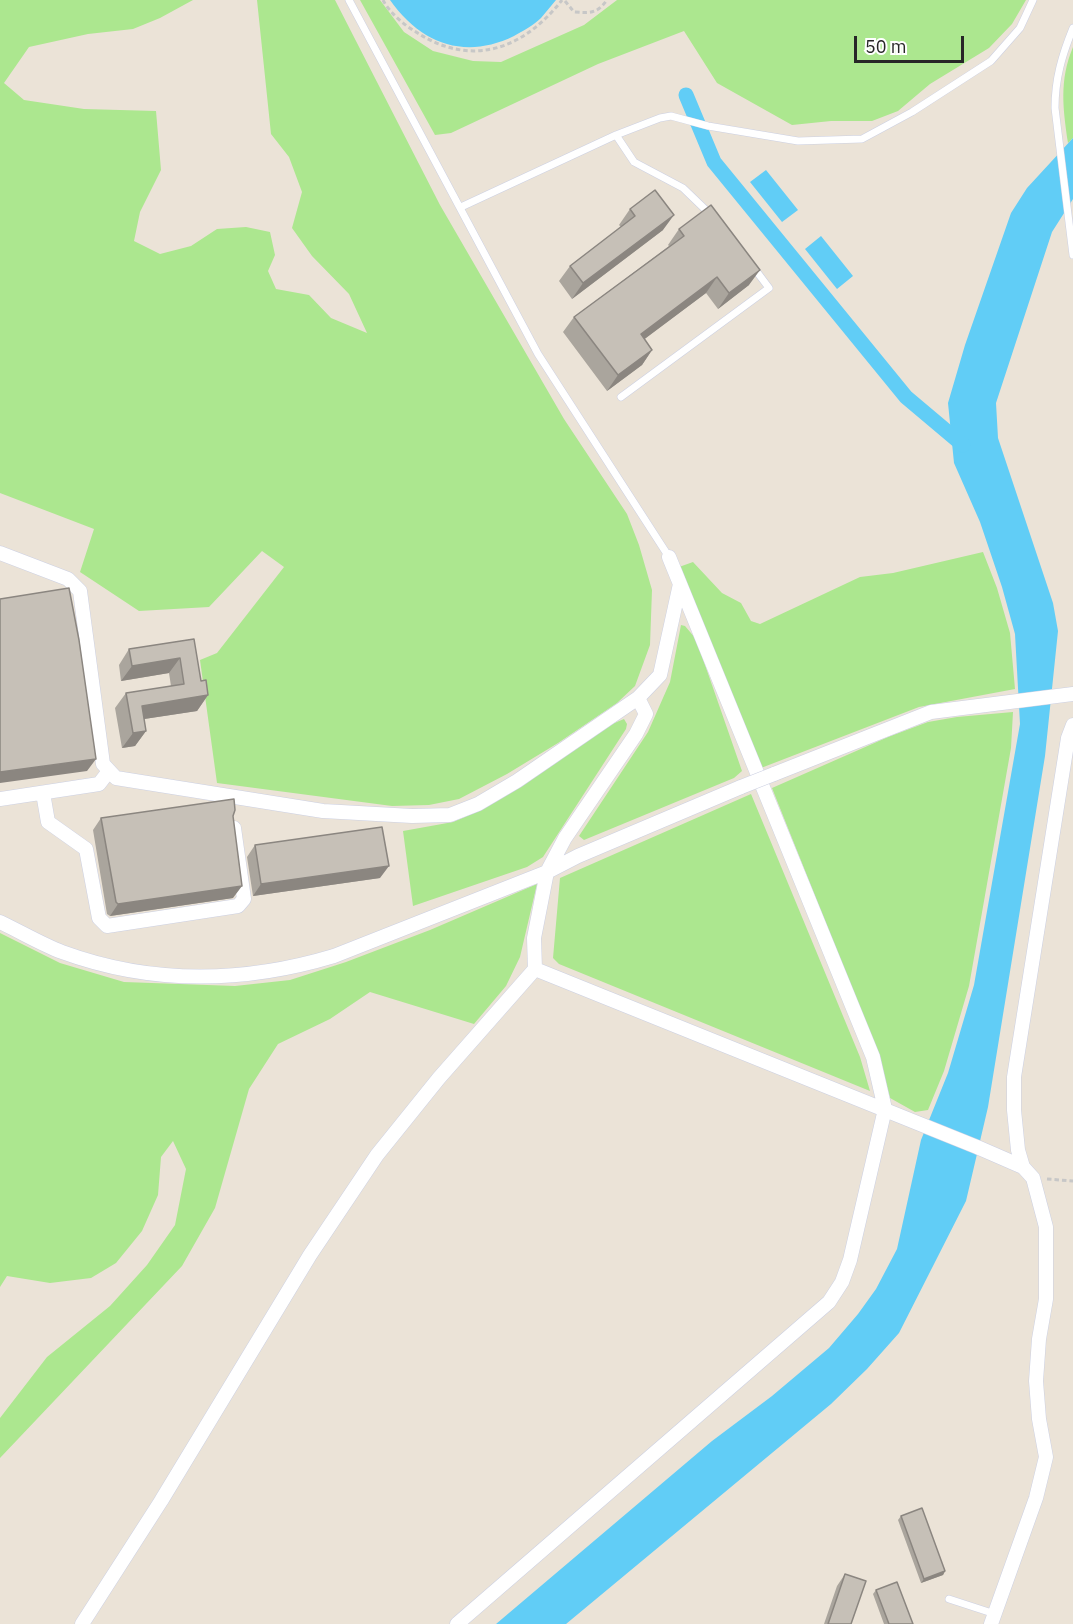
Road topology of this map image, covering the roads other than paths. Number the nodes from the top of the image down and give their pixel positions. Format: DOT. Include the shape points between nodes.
graph roads {
  1 [pos="350,0"];
  2 [pos="1033,0"];
  3 [pos="1073,28"];
  4 [pos="616,135"];
  5 [pos="461,207"];
  6 [pos="714,219"];
  7 [pos="1073,255"];
  8 [pos="749,262"];
  9 [pos="621,398"];
  10 [pos="0,553"];
  11 [pos="669,557"];
  12 [pos="680,584"];
  13 [pos="1073,694"];
  14 [pos="638,699"];
  15 [pos="1073,725"];
  16 [pos="109,771"];
  17 [pos="43,793"];
  18 [pos="0,799"];
  19 [pos="234,827"];
  20 [pos="547,872"];
  21 [pos="0,922"];
  22 [pos="536,969"];
  23 [pos="885,1109"];
  24 [pos="1028,1172"];
  25 [pos="949,1599"];
  26 [pos="993,1619"];
  27 [pos="82,1624"];
  28 [pos="458,1624"];
  1 -- 5 [label="lane"];
  2 -- 4 [label="lane" via="1020,28 991,61 862,139 798,141 671,116"];
  3 -- 7 [label="lane" via="1055,85"];
  4 -- 5 [label="lane"];
  4 -- 6 [label="lane" via="634,162 683,188"];
  5 -- 11 [label="lane" via="538,354"];
  8 -- 9 [label="lane" via="769,288"];
  10 -- 16 [label="street" via="68,579 80,591 103,764"];
  11 -- 12 [label="street"];
  12 -- 14 [label="street" via="660,675"];
  12 -- 23 [label="street" via="873,1057"];
  13 -- 20 [label="street, bridge" via="931,712 741,787"];
  14 -- 16 [label="street" via="517,781 450,815 323,811 116,778"];
  14 -- 20 [label="street" via="646,714 636,734 564,838"];
  15 -- 24 [label="street" via="1014,1077 1018,1150"];
  16 -- 17 [label="street" via="99,784"];
  17 -- 18 [label="street"];
  17 -- 19 [label="street" via="48,822 86,849 99,918 106,926 238,906 244,899"];
  20 -- 21 [label="street" via="334,956 267,972 220,976 139,972 61,951"];
  20 -- 22 [label="street" via="534,938"];
  22 -- 23 [label="street"];
  22 -- 27 [label="street" via="377,1155 310,1255"];
  23 -- 24 [label="street"];
  23 -- 28 [label="street" via="850,1260 829,1302"];
  24 -- 26 [label="street" via="1046,1227 1046,1299 1036,1381 1046,1457 1036,1498"];
  25 -- 26 [label="lane"];
}
